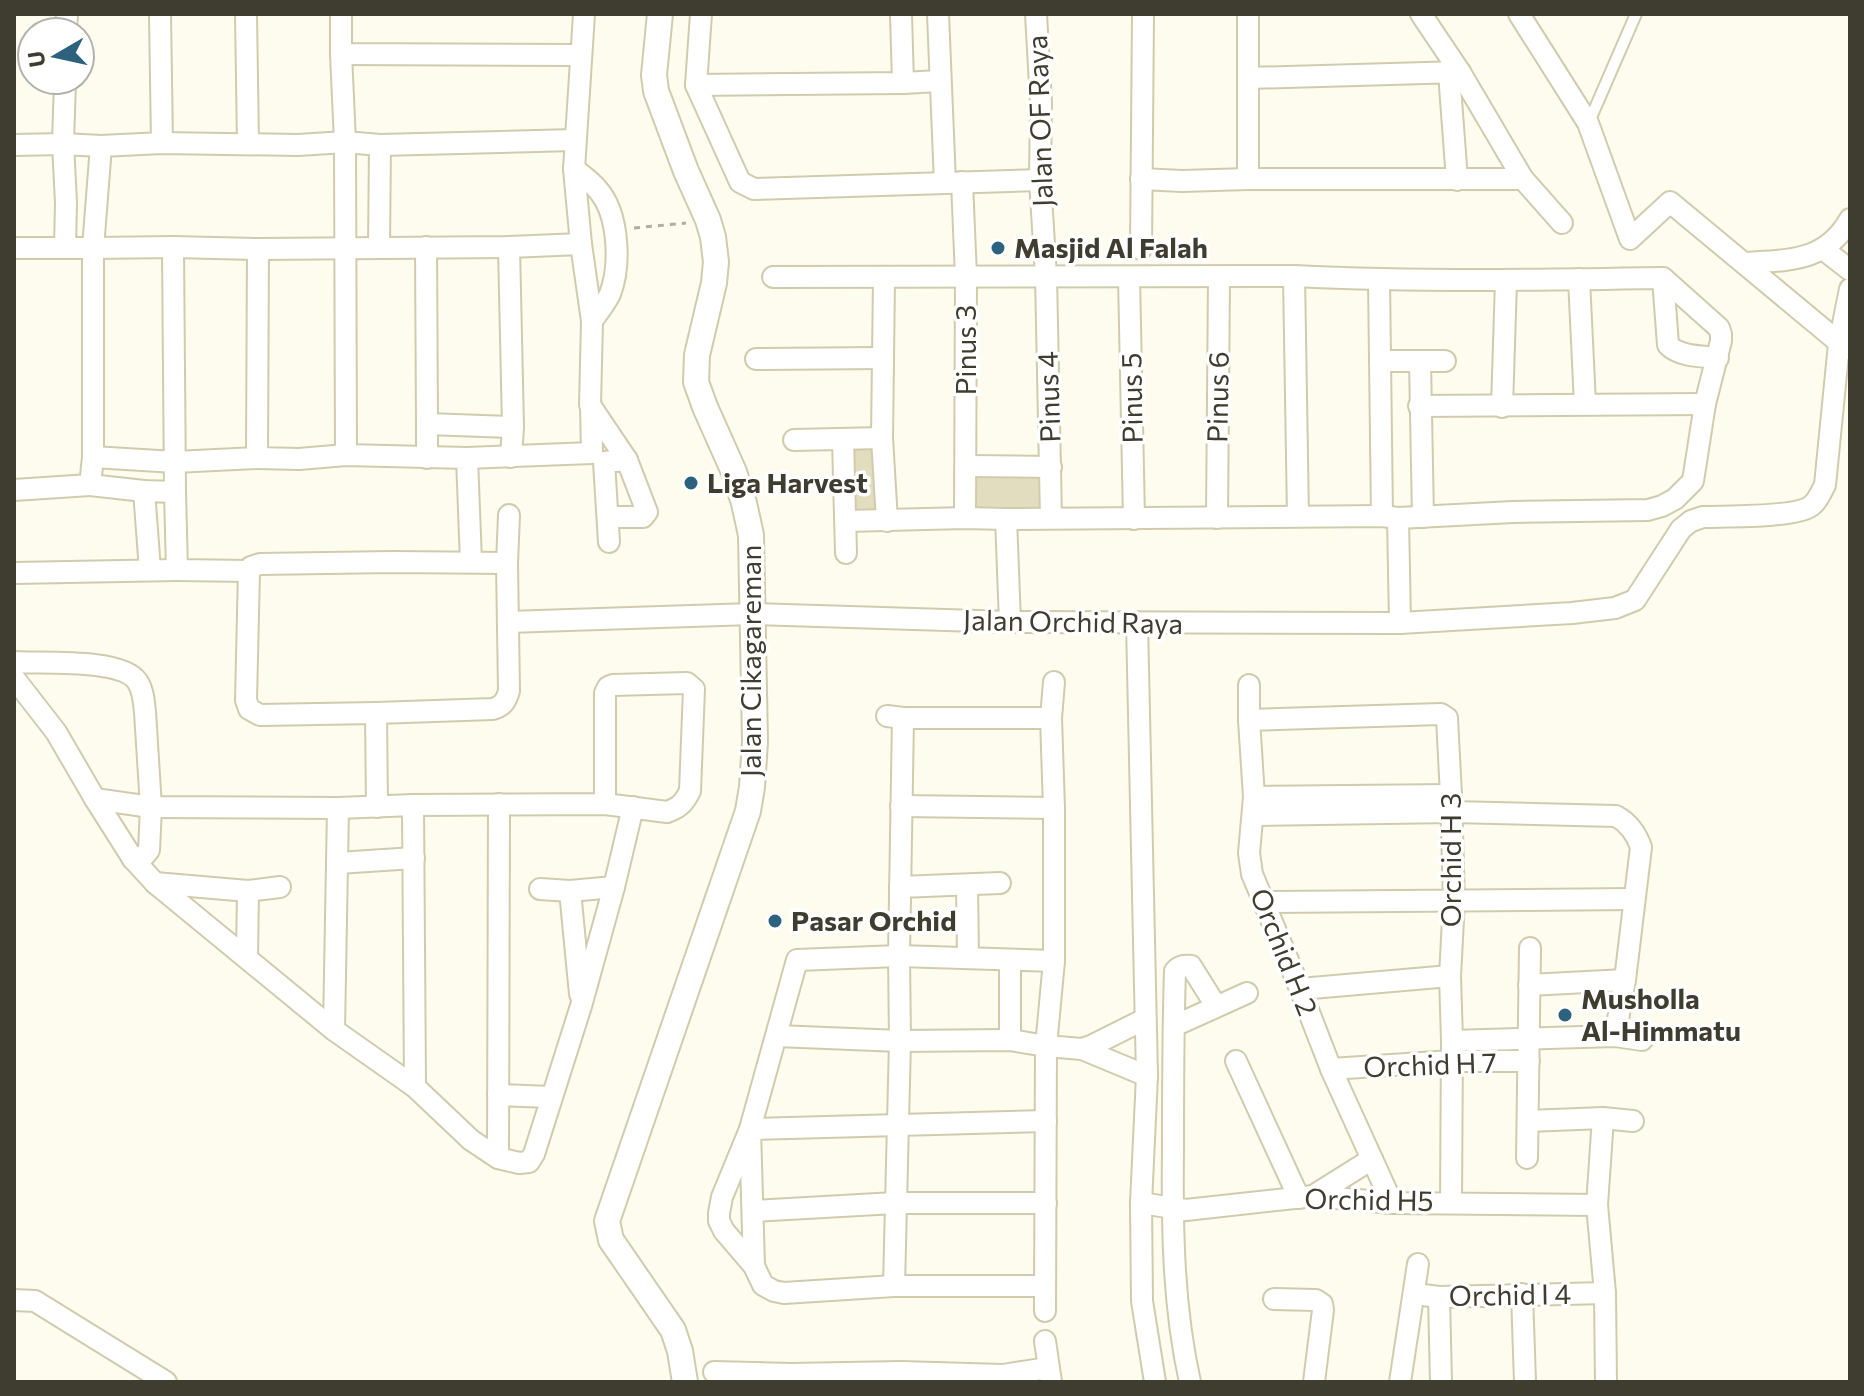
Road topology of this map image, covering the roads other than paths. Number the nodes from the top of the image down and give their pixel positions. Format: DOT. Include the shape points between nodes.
graph roads {
  1 [pos="160,14"];
  2 [pos="246,14"];
  3 [pos="341,14"];
  4 [pos="584,14"];
  5 [pos="660,14"];
  6 [pos="701,14"];
  7 [pos="901,14"];
  8 [pos="938,14"];
  9 [pos="1036,14"];
  10 [pos="1143,14"];
  11 [pos="1248,14"];
  12 [pos="1421,14"];
  13 [pos="1519,14"];
  14 [pos="1636,14"];
  15 [pos="341,54"];
  16 [pos="581,55"];
  17 [pos="1455,73"];
  18 [pos="1249,78"];
  19 [pos="939,81"];
  20 [pos="903,83"];
  21 [pos="696,85"];
  22 [pos="64,96"];
  23 [pos="1588,123"];
  24 [pos="575,140"];
  25 [pos="345,142"];
  26 [pos="162,143"];
  27 [pos="63,144"];
  28 [pos="248,144"];
  29 [pos="14,145"];
  30 [pos="380,145"];
  31 [pos="101,146"];
  32 [pos="574,169"];
  33 [pos="1141,179"];
  34 [pos="1248,179"];
  35 [pos="1523,179"];
  36 [pos="1040,180"];
  37 [pos="1457,180"];
  38 [pos="954,182"];
  39 [pos="1850,219"];
  40 [pos="1562,223"];
  41 [pos="581,244"];
  42 [pos="173,247"];
  43 [pos="345,247"];
  44 [pos="379,247"];
  45 [pos="426,247"];
  46 [pos="509,247"];
  47 [pos="14,248"];
  48 [pos="65,248"];
  49 [pos="93,248"];
  50 [pos="258,249"];
  51 [pos="1141,249"];
  52 [pos="1823,249"];
  53 [pos="1745,263"];
  54 [pos="1850,270"];
  55 [pos="1046,276"];
  56 [pos="1294,276"];
  57 [pos="773,277"];
  58 [pos="966,277"];
  59 [pos="1129,277"];
  60 [pos="1219,277"];
  61 [pos="884,278"];
  62 [pos="1663,278"];
  63 [pos="1579,279"];
  64 [pos="1379,280"];
  65 [pos="1506,281"];
  66 [pos="1850,289"];
  67 [pos="592,321"];
  68 [pos="1845,347"];
  69 [pos="882,358"];
  70 [pos="1718,358"];
  71 [pos="756,359"];
  72 [pos="1380,361"];
  73 [pos="1420,361"];
  74 [pos="1445,361"];
  75 [pos="1585,404"];
  76 [pos="1705,404"];
  77 [pos="590,405"];
  78 [pos="1419,406"];
  79 [pos="1502,407"];
  80 [pos="427,424"];
  81 [pos="513,427"];
  82 [pos="882,438"];
  83 [pos="794,440"];
  84 [pos="843,440"];
  85 [pos="346,455"];
  86 [pos="93,457"];
  87 [pos="511,457"];
  88 [pos="598,457"];
  89 [pos="257,458"];
  90 [pos="427,458"];
  91 [pos="467,458"];
  92 [pos="627,460"];
  93 [pos="175,462"];
  94 [pos="966,466"];
  95 [pos="1051,467"];
  96 [pos="90,485"];
  97 [pos="14,490"];
  98 [pos="144,491"];
  99 [pos="175,492"];
  100 [pos="509,515"];
  101 [pos="1298,516"];
  102 [pos="609,517"];
  103 [pos="1390,517"];
  104 [pos="1423,517"];
  105 [pos="965,518"];
  106 [pos="1051,518"];
  107 [pos="1217,518"];
  108 [pos="1006,519"];
  109 [pos="1134,519"];
  110 [pos="847,521"];
  111 [pos="887,521"];
  112 [pos="609,542"];
  113 [pos="846,553"];
  114 [pos="471,562"];
  115 [pos="507,563"];
  116 [pos="150,570"];
  117 [pos="177,570"];
  118 [pos="249,571"];
  119 [pos="14,573"];
  120 [pos="752,614"];
  121 [pos="508,622"];
  122 [pos="1010,622"];
  123 [pos="1137,623"];
  124 [pos="1400,623"];
  125 [pos="14,662"];
  126 [pos="14,678"];
  127 [pos="1054,682"];
  128 [pos="1249,685"];
  129 [pos="376,713"];
  130 [pos="1051,718"];
  131 [pos="1249,720"];
  132 [pos="95,799"];
  133 [pos="1452,803"];
  134 [pos="499,804"];
  135 [pos="605,804"];
  136 [pos="413,805"];
  137 [pos="901,806"];
  138 [pos="1253,806"];
  139 [pos="151,807"];
  140 [pos="377,807"];
  141 [pos="633,807"];
  142 [pos="338,808"];
  143 [pos="1054,808"];
  144 [pos="414,858"];
  145 [pos="133,859"];
  146 [pos="338,863"];
  147 [pos="155,883"];
  148 [pos="1000,883"];
  149 [pos="967,885"];
  150 [pos="280,887"];
  151 [pos="614,887"];
  152 [pos="900,887"];
  153 [pos="540,889"];
  154 [pos="248,891"];
  155 [pos="570,891"];
  156 [pos="1634,899"];
  157 [pos="1454,901"];
  158 [pos="1265,902"];
  159 [pos="1530,948"];
  160 [pos="899,956"];
  161 [pos="247,957"];
  162 [pos="968,958"];
  163 [pos="1010,960"];
  164 [pos="1054,961"];
  165 [pos="1450,976"];
  166 [pos="1625,980"];
  167 [pos="1529,985"];
  168 [pos="1300,989"];
  169 [pos="1247,993"];
  170 [pos="581,1006"];
  171 [pos="1216,1006"];
  172 [pos="1140,1023"];
  173 [pos="1174,1026"];
  174 [pos="334,1030"];
  175 [pos="777,1036"];
  176 [pos="1615,1036"];
  177 [pos="1010,1040"];
  178 [pos="1529,1040"];
  179 [pos="1642,1040"];
  180 [pos="900,1041"];
  181 [pos="1046,1046"];
  182 [pos="1088,1049"];
  183 [pos="1452,1051"];
  184 [pos="1236,1061"];
  185 [pos="1529,1061"];
  186 [pos="1331,1069"];
  187 [pos="1141,1073"];
  188 [pos="415,1087"];
  189 [pos="498,1095"];
  190 [pos="551,1097"];
  191 [pos="1603,1118"];
  192 [pos="1046,1121"];
  193 [pos="1528,1121"];
  194 [pos="1633,1121"];
  195 [pos="898,1124"];
  196 [pos="750,1129"];
  197 [pos="498,1158"];
  198 [pos="1527,1158"];
  199 [pos="1372,1159"];
  200 [pos="1306,1197"];
  201 [pos="1451,1202"];
  202 [pos="895,1203"];
  203 [pos="1046,1203"];
  204 [pos="1141,1203"];
  205 [pos="1392,1203"];
  206 [pos="1597,1205"];
  207 [pos="1172,1209"];
  208 [pos="753,1211"];
  209 [pos="1418,1264"];
  210 [pos="754,1266"];
  211 [pos="894,1286"];
  212 [pos="1045,1286"];
  213 [pos="1605,1293"];
  214 [pos="1415,1294"];
  215 [pos="1522,1294"];
  216 [pos="1439,1297"];
  217 [pos="1274,1299"];
  218 [pos="14,1300"];
  219 [pos="1045,1311"];
  220 [pos="1045,1341"];
  221 [pos="714,1372"];
  222 [pos="1050,1375"];
  223 [pos="903,1377"];
  224 [pos="787,1378"];
  225 [pos="825,1378"];
  226 [pos="994,1378"];
  227 [pos="166,1382"];
  228 [pos="685,1382"];
  229 [pos="1155,1382"];
  230 [pos="1190,1382"];
  231 [pos="1314,1382"];
  232 [pos="1400,1382"];
  233 [pos="1441,1382"];
  234 [pos="1525,1382"];
  235 [pos="1606,1382"];
  1 -- 26 [label="street"];
  2 -- 28 [label="street"];
  3 -- 15 [label="street"];
  4 -- 16 [label="street"];
  5 -- 120 [label="street, Jalan Cikagareman" via="656,91 708,220 716,262 696,382 744,503 751,535"];
  6 -- 21 [label="street"];
  7 -- 20 [label="street"];
  8 -- 19 [label="street, Pinus 3"];
  9 -- 36 [label="street, Jalan OF Raya"];
  10 -- 33 [label="street"];
  11 -- 18 [label="street"];
  12 -- 17 [label="street"];
  13 -- 23 [label="street"];
  14 -- 23 [label="lane"];
  15 -- 16 [label="street"];
  15 -- 25 [label="street"];
  16 -- 24 [label="street"];
  17 -- 18 [label="street"];
  17 -- 35 [label="street"];
  17 -- 37 [label="street"];
  18 -- 34 [label="street"];
  19 -- 20 [label="street"];
  19 -- 38 [label="street, Pinus 3"];
  20 -- 21 [label="street"];
  21 -- 38 [label="street" via="740,182 748,187"];
  22 -- 27 [label="street"];
  23 -- 53 [label="street" via="1630,239 1670,202"];
  24 -- 30 [label="street"];
  24 -- 32 [label="street"];
  25 -- 28 [label="street"];
  25 -- 30 [label="street"];
  25 -- 43 [label="street"];
  26 -- 28 [label="street"];
  26 -- 31 [label="street"];
  27 -- 29 [label="street"];
  27 -- 31 [label="street"];
  27 -- 48 [label="street"];
  30 -- 44 [label="street"];
  31 -- 49 [label="street"];
  32 -- 41 [label="street"];
  32 -- 67 [label="street" via="598,189 607,205 616,246 609,295"];
  33 -- 34 [label="street"];
  33 -- 51 [label="street"];
  34 -- 37 [label="street"];
  35 -- 37 [label="street"];
  35 -- 40 [label="street"];
  36 -- 38 [label="street"];
  36 -- 55 [label="street, Jalan OF Raya"];
  38 -- 58 [label="street, Pinus 3"];
  39 -- 52 [label="street"];
  41 -- 46 [label="street"];
  41 -- 67 [label="street"];
  42 -- 49 [label="street"];
  42 -- 50 [label="street"];
  42 -- 93 [label="street"];
  43 -- 44 [label="street"];
  43 -- 50 [label="street"];
  43 -- 85 [label="street"];
  44 -- 45 [label="street"];
  45 -- 46 [label="street"];
  45 -- 80 [label="street"];
  46 -- 81 [label="street"];
  47 -- 48 [label="street"];
  48 -- 49 [label="street"];
  49 -- 86 [label="street"];
  50 -- 89 [label="street"];
  52 -- 53 [label="street" via="1801,259"];
  52 -- 54 [label="street"];
  53 -- 68 [label="street"];
  55 -- 58 [label="street"];
  55 -- 59 [label="street"];
  55 -- 95 [label="street, Pinus 4"];
  56 -- 60 [label="street"];
  56 -- 64 [label="street"];
  56 -- 101 [label="street"];
  57 -- 61 [label="street"];
  58 -- 61 [label="street"];
  58 -- 94 [label="street, Pinus 3"];
  59 -- 60 [label="street"];
  59 -- 109 [label="street, Pinus 5"];
  60 -- 107 [label="street, Pinus 6"];
  61 -- 69 [label="street"];
  62 -- 63 [label="street"];
  62 -- 70 [label="street" via="1719,328"];
  62 -- 70 [label="street" via="1668,345 1674,351"];
  63 -- 65 [label="street"];
  63 -- 75 [label="street"];
  64 -- 65 [label="street"];
  64 -- 72 [label="street"];
  65 -- 79 [label="street"];
  66 -- 68 [label="street"];
  67 -- 77 [label="street"];
  68 -- 124 [label="street, Jalan Orchid Raya" via="1825,485 1810,508 1691,521 1635,600 1615,608"];
  69 -- 71 [label="street"];
  69 -- 82 [label="street"];
  70 -- 76 [label="street"];
  72 -- 73 [label="street"];
  72 -- 103 [label="street"];
  73 -- 74 [label="street"];
  73 -- 78 [label="street"];
  75 -- 76 [label="street"];
  75 -- 79 [label="street"];
  76 -- 104 [label="street" via="1693,481 1662,506"];
  77 -- 88 [label="street"];
  77 -- 92 [label="street"];
  78 -- 79 [label="street"];
  78 -- 104 [label="street"];
  80 -- 81 [label="street"];
  80 -- 90 [label="street"];
  81 -- 87 [label="street"];
  82 -- 84 [label="street"];
  82 -- 111 [label="street"];
  83 -- 84 [label="street"];
  84 -- 110 [label="street"];
  85 -- 89 [label="street"];
  85 -- 90 [label="street"];
  86 -- 93 [label="street"];
  86 -- 96 [label="street"];
  87 -- 88 [label="street"];
  87 -- 91 [label="street"];
  88 -- 92 [label="street"];
  88 -- 102 [label="street"];
  89 -- 93 [label="street"];
  90 -- 91 [label="street"];
  91 -- 114 [label="street"];
  92 -- 102 [label="street" via="647,512 643,517"];
  93 -- 99 [label="street"];
  94 -- 95 [label="street"];
  94 -- 105 [label="street, Pinus 3"];
  95 -- 106 [label="street, Pinus 4"];
  96 -- 97 [label="street"];
  96 -- 98 [label="street"];
  98 -- 99 [label="street"];
  98 -- 116 [label="street"];
  99 -- 117 [label="street"];
  100 -- 115 [label="street"];
  101 -- 103 [label="street"];
  101 -- 107 [label="street"];
  102 -- 112 [label="street"];
  103 -- 104 [label="street"];
  103 -- 124 [label="street"];
  105 -- 108 [label="street"];
  105 -- 111 [label="street"];
  106 -- 108 [label="street"];
  106 -- 109 [label="street"];
  107 -- 109 [label="street"];
  108 -- 122 [label="street"];
  110 -- 111 [label="street"];
  110 -- 113 [label="street"];
  114 -- 115 [label="street"];
  114 -- 118 [label="street" via="260,564"];
  115 -- 121 [label="street"];
  116 -- 117 [label="street"];
  116 -- 119 [label="street"];
  117 -- 118 [label="street"];
  118 -- 129 [label="street" via="249,709 260,715"];
  120 -- 121 [label="street, Jalan Orchid Raya"];
  120 -- 122 [label="street, Jalan Orchid Raya"];
  120 -- 228 [label="street, Jalan Cikagareman" via="755,742 748,811 607,1221 611,1240 673,1330"];
  121 -- 129 [label="street" via="509,691 500,707"];
  122 -- 123 [label="street, Jalan Orchid Raya"];
  123 -- 124 [label="street, Jalan Orchid Raya"];
  123 -- 172 [label="street"];
  125 -- 139 [label="street" via="118,668 133,677 143,697"];
  126 -- 132 [label="street" via="56,732"];
  127 -- 130 [label="street"];
  128 -- 131 [label="street, Orchid H 2"];
  129 -- 140 [label="street"];
  130 -- 137 [label="street" via="895,717"];
  130 -- 143 [label="street"];
  131 -- 133 [label="street, Orchid H 3" via="1441,714 1448,726"];
  131 -- 138 [label="street, Orchid H 2"];
  132 -- 139 [label="street"];
  132 -- 145 [label="street"];
  133 -- 138 [label="street"];
  133 -- 156 [label="street" via="1626,821 1641,847"];
  133 -- 157 [label="street, Orchid H 3"];
  134 -- 135 [label="street"];
  134 -- 136 [label="street"];
  134 -- 189 [label="street"];
  135 -- 141 [label="street"];
  135 -- 141 [label="street" via="608,687 687,683 694,689 690,791 685,801 667,812"];
  136 -- 140 [label="street"];
  136 -- 144 [label="street"];
  137 -- 143 [label="street"];
  137 -- 152 [label="street"];
  138 -- 158 [label="street, Orchid H 2" via="1249,853"];
  139 -- 142 [label="street"];
  139 -- 145 [label="street" via="149,850"];
  140 -- 142 [label="street"];
  141 -- 151 [label="street"];
  142 -- 146 [label="street"];
  143 -- 164 [label="street"];
  144 -- 146 [label="street"];
  144 -- 188 [label="street"];
  145 -- 147 [label="street"];
  146 -- 174 [label="street"];
  147 -- 154 [label="street"];
  147 -- 161 [label="street"];
  148 -- 149 [label="street"];
  149 -- 152 [label="street"];
  149 -- 162 [label="street"];
  150 -- 154 [label="street"];
  151 -- 155 [label="street"];
  151 -- 170 [label="street"];
  152 -- 160 [label="street"];
  153 -- 155 [label="street"];
  154 -- 161 [label="street"];
  155 -- 170 [label="street"];
  156 -- 157 [label="street"];
  156 -- 166 [label="street"];
  157 -- 158 [label="street"];
  157 -- 165 [label="street, Orchid H 3"];
  158 -- 168 [label="street, Orchid H 2"];
  159 -- 167 [label="street"];
  160 -- 162 [label="street"];
  160 -- 175 [label="street" via="797,960"];
  160 -- 180 [label="street"];
  161 -- 174 [label="street"];
  162 -- 163 [label="street"];
  163 -- 164 [label="street"];
  163 -- 177 [label="street"];
  164 -- 181 [label="street"];
  165 -- 168 [label="street"];
  165 -- 183 [label="street, Orchid H 3"];
  166 -- 167 [label="street"];
  166 -- 176 [label="street"];
  167 -- 178 [label="street"];
  168 -- 186 [label="street, Orchid H 2"];
  169 -- 171 [label="street"];
  170 -- 190 [label="street"];
  171 -- 173 [label="street"];
  171 -- 173 [label="street" via="1191,966 1180,966 1175,971"];
  172 -- 182 [label="street"];
  172 -- 187 [label="street"];
  173 -- 207 [label="street"];
  174 -- 188 [label="street"];
  175 -- 180 [label="street"];
  175 -- 196 [label="street"];
  176 -- 178 [label="street"];
  176 -- 179 [label="street"];
  177 -- 180 [label="street"];
  177 -- 181 [label="street"];
  178 -- 183 [label="street"];
  178 -- 185 [label="street"];
  180 -- 195 [label="street"];
  181 -- 182 [label="street"];
  181 -- 192 [label="street"];
  182 -- 187 [label="street"];
  183 -- 185 [label="street, Orchid H 7"];
  183 -- 186 [label="street, Orchid H 7"];
  183 -- 201 [label="street, Orchid H 3"];
  184 -- 200 [label="street"];
  185 -- 193 [label="street"];
  186 -- 199 [label="street, Orchid H 2"];
  187 -- 204 [label="street"];
  188 -- 197 [label="street"];
  189 -- 190 [label="street"];
  189 -- 197 [label="street"];
  190 -- 197 [label="street" via="529,1162"];
  191 -- 193 [label="street"];
  191 -- 194 [label="street"];
  191 -- 206 [label="street"];
  192 -- 195 [label="street"];
  192 -- 203 [label="street"];
  193 -- 198 [label="street"];
  195 -- 196 [label="street"];
  195 -- 202 [label="street"];
  196 -- 208 [label="street"];
  196 -- 210 [label="street" via="722,1197 719,1221"];
  199 -- 200 [label="street"];
  199 -- 205 [label="street, Orchid H 2"];
  200 -- 205 [label="street, Orchid H5"];
  200 -- 207 [label="street, Orchid H5"];
  201 -- 205 [label="street, Orchid H5"];
  201 -- 206 [label="street, Orchid H5"];
  202 -- 203 [label="street"];
  202 -- 208 [label="street"];
  202 -- 211 [label="street"];
  203 -- 212 [label="street"];
  204 -- 207 [label="street, Orchid H5"];
  204 -- 229 [label="street" via="1142,1301"];
  206 -- 213 [label="street"];
  207 -- 230 [label="street" via="1180,1328"];
  208 -- 210 [label="street"];
  209 -- 214 [label="street"];
  210 -- 211 [label="street" via="763,1285 784,1293"];
  211 -- 212 [label="street"];
  212 -- 219 [label="street"];
  213 -- 215 [label="street, Orchid I 4"];
  213 -- 235 [label="street"];
  214 -- 216 [label="street, Orchid I 4"];
  214 -- 232 [label="street"];
  215 -- 216 [label="street, Orchid I 4"];
  215 -- 234 [label="street"];
  216 -- 233 [label="street"];
  217 -- 231 [label="street" via="1322,1304"];
  218 -- 227 [label="street" via="35,1301"];
  220 -- 222 [label="street"];
  221 -- 224 [label="street"];
  222 -- 226 [label="street"];
  223 -- 225 [label="street"];
  223 -- 226 [label="street"];
  224 -- 225 [label="street"];
}
